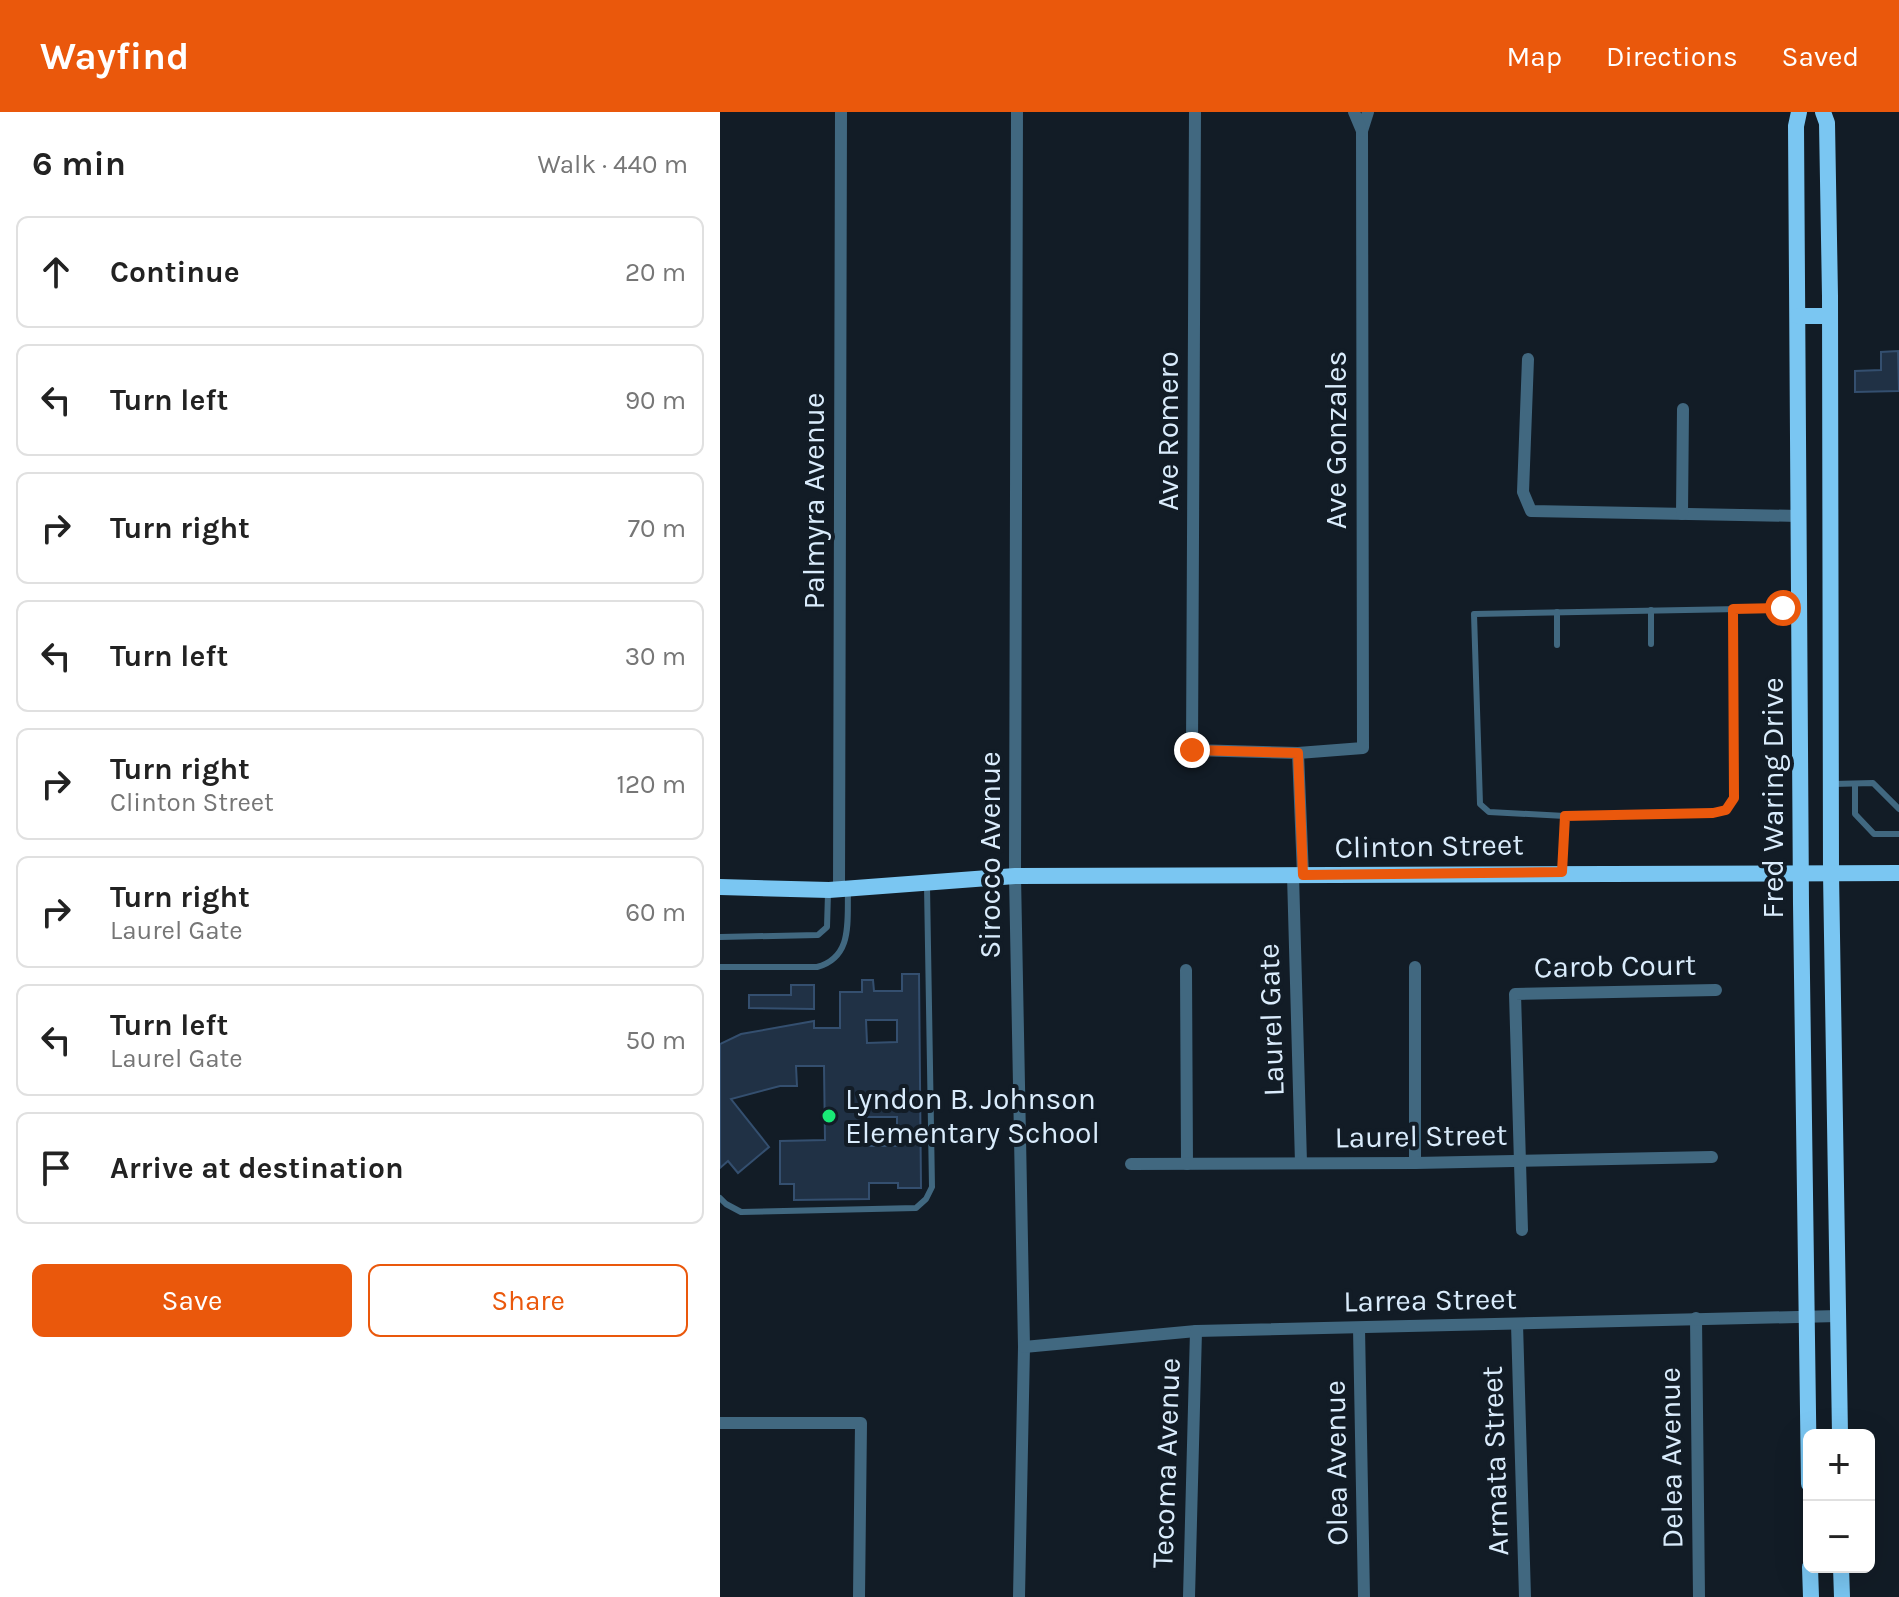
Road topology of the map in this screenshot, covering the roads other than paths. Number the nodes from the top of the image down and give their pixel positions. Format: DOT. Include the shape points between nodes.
graph roads {
  1 [pos="841,112"];
  2 [pos="1017,112"];
  3 [pos="1195,112"];
  4 [pos="1354,112"];
  5 [pos="1368,112"];
  6 [pos="1799,112"];
  7 [pos="1823,112"];
  8 [pos="1362,131"];
  9 [pos="1798,316"];
  10 [pos="1830,316"];
  11 [pos="1528,359"];
  12 [pos="1683,409"];
  13 [pos="1682,514"];
  14 [pos="1799,516"];
  15 [pos="1800,608"];
  16 [pos="1733,609"];
  17 [pos="1651,610"];
  18 [pos="1557,612"];
  19 [pos="1651,644"];
  20 [pos="1557,645"];
  21 [pos="1298,753"];
  22 [pos="1831,784"];
  23 [pos="1855,784"];
  24 [pos="1899,809"];
  25 [pos="1565,816"];
  26 [pos="1899,834"];
  27 [pos="1562,872"];
  28 [pos="1801,873"];
  29 [pos="1831,873"];
  30 [pos="1899,873"];
  31 [pos="1298,875"];
  32 [pos="1015,876"];
  33 [pos="927,882"];
  34 [pos="720,887"];
  35 [pos="839,889"];
  36 [pos="720,937"];
  37 [pos="720,967"];
  38 [pos="1415,967"];
  39 [pos="1186,970"];
  40 [pos="1716,990"];
  41 [pos="1712,1157"];
  42 [pos="1520,1160"];
  43 [pos="1301,1163"];
  44 [pos="1415,1163"];
  45 [pos="1131,1164"];
  46 [pos="1187,1164"];
  47 [pos="720,1198"];
  48 [pos="1522,1230"];
  49 [pos="1806,1316"];
  50 [pos="1838,1316"];
  51 [pos="1696,1318"];
  52 [pos="1517,1324"];
  53 [pos="1359,1328"];
  54 [pos="1196,1331"];
  55 [pos="1024,1347"];
  56 [pos="720,1423"];
  57 [pos="1808,1429"];
  58 [pos="1840,1429"];
  59 [pos="1810,1573"];
  60 [pos="1841,1573"];
  61 [pos="859,1597"];
  62 [pos="1019,1597"];
  63 [pos="1189,1597"];
  64 [pos="1364,1597"];
  65 [pos="1525,1597"];
  66 [pos="1699,1597"];
  67 [pos="1811,1597"];
  68 [pos="1842,1597"];
  1 -- 35 [label="street, Palmyra Avenue"];
  2 -- 32 [label="street, Sirocco Avenue"];
  3 -- 21 [label="street, Ave Romero" via="1192,750"];
  4 -- 8 [label="street, Ave Gonzales"];
  5 -- 8 [label="street, Ave Gonzales"];
  6 -- 9 [label="main road, Fred Waring Drive"];
  7 -- 10 [label="main road, Fred Waring Drive"];
  8 -- 21 [label="street, Ave Gonzales" via="1363,748"];
  9 -- 10 [label="main road"];
  9 -- 14 [label="main road, Fred Waring Drive"];
  10 -- 22 [label="main road, Fred Waring Drive"];
  11 -- 13 [label="street" via="1523,492 1531,511"];
  12 -- 13 [label="street"];
  13 -- 14 [label="street"];
  14 -- 15 [label="main road, Fred Waring Drive"];
  15 -- 16 [label="lane"];
  15 -- 28 [label="main road, Fred Waring Drive"];
  16 -- 17 [label="lane"];
  16 -- 25 [label="lane" via="1734,798 1726,810"];
  17 -- 18 [label="lane"];
  17 -- 19 [label="lane"];
  18 -- 20 [label="lane"];
  18 -- 25 [label="lane" via="1474,614 1480,804 1489,812"];
  21 -- 31 [label="street, Laurel Gate"];
  22 -- 23 [label="lane"];
  22 -- 29 [label="main road, Fred Waring Drive"];
  23 -- 24 [label="lane" via="1873,783"];
  23 -- 26 [label="lane" via="1855,814 1874,834"];
  25 -- 27 [label="lane"];
  27 -- 28 [label="main road, Clinton Street"];
  27 -- 31 [label="main road, Clinton Street"];
  28 -- 29 [label="main road, Clinton Street"];
  28 -- 49 [label="main road, Fred Waring Drive"];
  29 -- 30 [label="main road, Clinton Street"];
  29 -- 50 [label="main road, Fred Waring Drive"];
  31 -- 32 [label="main road, Clinton Street"];
  31 -- 43 [label="street, Laurel Gate"];
  32 -- 33 [label="main road, Clinton Street"];
  32 -- 55 [label="street, Sirocco Avenue"];
  33 -- 35 [label="main road, Clinton Street"];
  33 -- 47 [label="lane" via="932,1187 926,1199 916,1208 741,1212"];
  34 -- 35 [label="main road, Clinton Street"];
  35 -- 36 [label="lane" via="827,927 818,935"];
  35 -- 37 [label="lane" via="847,938 831,962 817,967"];
  38 -- 44 [label="street"];
  39 -- 46 [label="street"];
  40 -- 42 [label="street, Carob Court" via="1515,994"];
  41 -- 42 [label="street, Laurel Street"];
  42 -- 44 [label="street, Laurel Street"];
  42 -- 48 [label="street"];
  43 -- 44 [label="street, Laurel Street"];
  43 -- 46 [label="street, Laurel Street"];
  45 -- 46 [label="street, Laurel Street"];
  49 -- 50 [label="street, Larrea Street"];
  49 -- 51 [label="street, Larrea Street"];
  49 -- 57 [label="main road, Fred Waring Drive"];
  50 -- 58 [label="main road, Fred Waring Drive"];
  51 -- 52 [label="street, Larrea Street"];
  51 -- 66 [label="street, Delea Avenue"];
  52 -- 53 [label="street, Larrea Street"];
  52 -- 65 [label="street, Armata Street"];
  53 -- 54 [label="street, Larrea Street"];
  53 -- 64 [label="street, Olea Avenue"];
  54 -- 55 [label="street, Larrea Street"];
  54 -- 63 [label="street, Tecoma Avenue"];
  55 -- 62 [label="street, Sirocco Avenue"];
  56 -- 61 [label="street" via="861,1423"];
  59 -- 67 [label="main road"];
  60 -- 68 [label="main road"];
}
